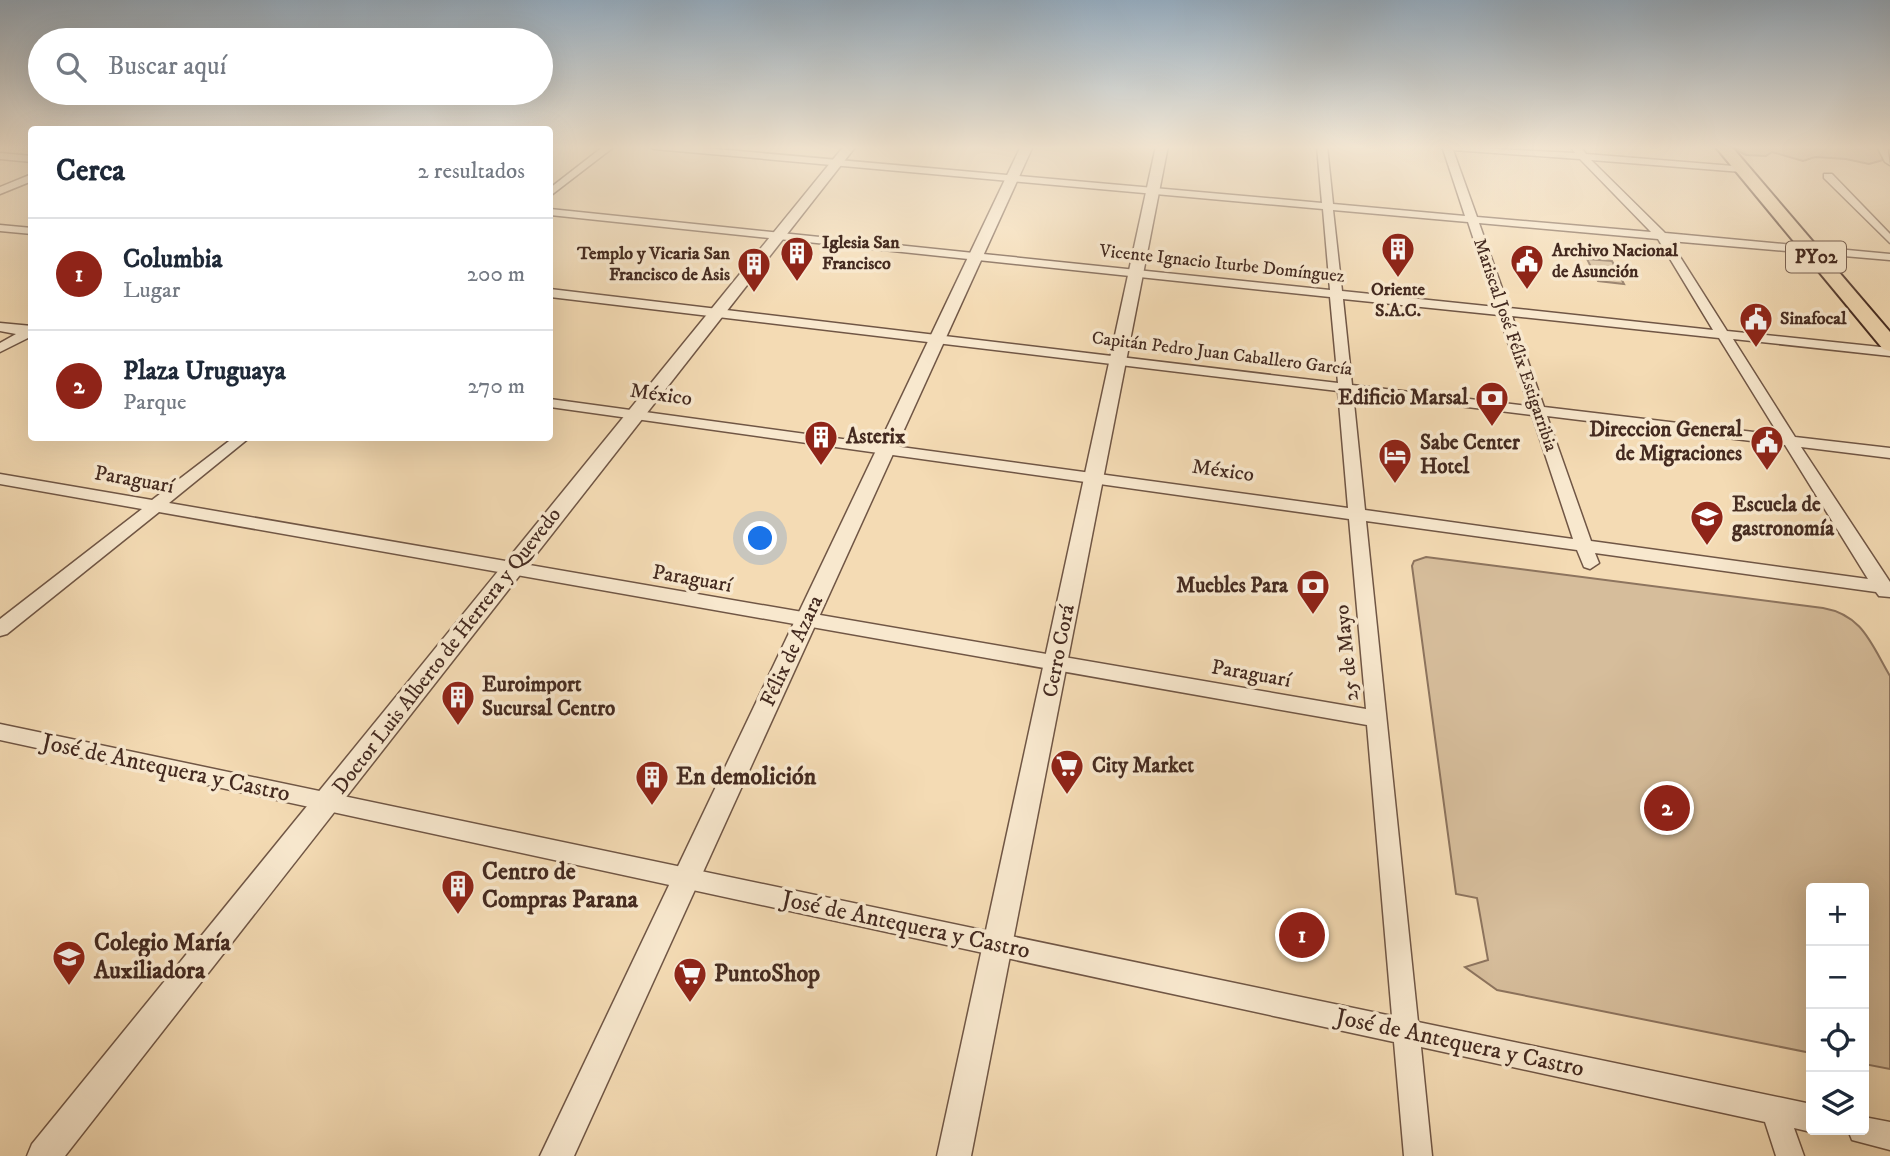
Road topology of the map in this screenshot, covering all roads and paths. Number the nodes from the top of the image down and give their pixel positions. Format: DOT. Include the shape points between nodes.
graph roads {
  1 [pos="807,200"];
  2 [pos="1002,200"];
  3 [pos="1151,200"];
  4 [pos="1262,200"];
  5 [pos="1327,200"];
  6 [pos="1465,200"];
  7 [pos="1625,200"];
  8 [pos="1768,200"];
  9 [pos="1851,200"];
  10 [pos="1328,206"];
  11 [pos="553,212"];
  12 [pos="1472,219"];
  13 [pos="0,228"];
  14 [pos="28,231"];
  15 [pos="778,236"];
  16 [pos="1661,236"];
  17 [pos="1890,240"];
  18 [pos="1810,250"];
  19 [pos="976,256"];
  20 [pos="1890,257"];
  21 [pos="1136,273"];
  22 [pos="553,293"];
  23 [pos="1336,294"];
  24 [pos="1503,312"];
  25 [pos="716,313"];
  26 [pos="0,327"];
  27 [pos="28,331"];
  28 [pos="28,332"];
  29 [pos="1723,334"];
  30 [pos="937,339"];
  31 [pos="1890,345"];
  32 [pos="0,348"];
  33 [pos="1890,352"];
  34 [pos="1118,361"];
  35 [pos="1345,388"];
  36 [pos="553,403"];
  37 [pos="1537,411"];
  38 [pos="635,415"];
  39 [pos="238,441"];
  40 [pos="1792,442"];
  41 [pos="886,449"];
  42 [pos="1890,453"];
  43 [pos="1095,476"];
  44 [pos="0,480"];
  45 [pos="154,507"];
  46 [pos="1357,513"];
  47 [pos="1583,545"];
  48 [pos="1590,563"];
  49 [pos="512,570"];
  50 [pos="1888,591"];
  51 [pos="805,622"];
  52 [pos="0,629"];
  53 [pos="1057,663"];
  54 [pos="1377,719"];
  55 [pos="0,732"];
  56 [pos="326,802"];
  57 [pos="686,878"];
  58 [pos="999,945"];
  59 [pos="1407,1031"];
  60 [pos="1774,1109"];
  61 [pos="1806,1117"];
  62 [pos="1869,1132"];
  63 [pos="1890,1136"];
  64 [pos="44,1156"];
  65 [pos="557,1156"];
  66 [pos="954,1156"];
  67 [pos="1418,1156"];
  68 [pos="1790,1156"];
  1 -- 15 [label="street, Doctor Luis Alberto de Herrera y Quevedo"];
  2 -- 19 [label="street, Félix de Azara"];
  3 -- 21 [label="street, Cerro Corá"];
  4 -- 10 [label="street"];
  5 -- 10 [label="street, 25 de Mayo"];
  6 -- 12 [label="street, Mariscal José Félix Estigarribia"];
  7 -- 16 [label="street"];
  8 -- 18 [label="highway, PY02"];
  9 -- 17 [label="street"];
  10 -- 12 [label="street"];
  10 -- 23 [label="street, 25 de Mayo"];
  11 -- 15 [label="street, Vicente Ignacio Iturbe Domínguez"];
  12 -- 16 [label="street"];
  12 -- 24 [label="street, Mariscal José Félix Estigarribia"];
  13 -- 14 [label="street"];
  15 -- 19 [label="street, Vicente Ignacio Iturbe Domínguez"];
  15 -- 25 [label="street, Doctor Luis Alberto de Herrera y Quevedo"];
  16 -- 18 [label="street"];
  16 -- 29 [label="street"];
  18 -- 20 [label="street"];
  18 -- 31 [label="highway, PY02"];
  19 -- 21 [label="street, Vicente Ignacio Iturbe Domínguez"];
  19 -- 30 [label="street, Félix de Azara"];
  21 -- 23 [label="street, Vicente Ignacio Iturbe Domínguez"];
  21 -- 34 [label="street, Cerro Corá"];
  22 -- 25 [label="street, Capitán Pedro Juan Caballero García"];
  23 -- 24 [label="street, Vicente Ignacio Iturbe Domínguez"];
  23 -- 35 [label="street, 25 de Mayo"];
  24 -- 29 [label="street, Vicente Ignacio Iturbe Domínguez"];
  24 -- 37 [label="street, Mariscal José Félix Estigarribia"];
  25 -- 30 [label="street, Capitán Pedro Juan Caballero García"];
  25 -- 38 [label="street, Doctor Luis Alberto de Herrera y Quevedo"];
  26 -- 27 [label="street"];
  28 -- 32 [label="street"];
  29 -- 33 [label="street, Vicente Ignacio Iturbe Domínguez"];
  29 -- 40 [label="street"];
  30 -- 34 [label="street, Capitán Pedro Juan Caballero García"];
  30 -- 41 [label="street, Félix de Azara"];
  34 -- 35 [label="street, Capitán Pedro Juan Caballero García"];
  34 -- 43 [label="street, Cerro Corá"];
  35 -- 37 [label="street, Capitán Pedro Juan Caballero García"];
  35 -- 46 [label="street, 25 de Mayo"];
  36 -- 38 [label="street, México"];
  37 -- 40 [label="street, Capitán Pedro Juan Caballero García"];
  37 -- 47 [label="street, Mariscal José Félix Estigarribia"];
  38 -- 41 [label="street, México"];
  38 -- 49 [label="street, Doctor Luis Alberto de Herrera y Quevedo"];
  39 -- 45 [label="street"];
  40 -- 42 [label="street, Capitán Pedro Juan Caballero García"];
  40 -- 50 [label="street"];
  41 -- 43 [label="street, México"];
  41 -- 51 [label="street, Félix de Azara"];
  43 -- 46 [label="street, México"];
  43 -- 53 [label="street, Cerro Corá"];
  44 -- 45 [label="street, Paraguarí"];
  45 -- 49 [label="street, Paraguarí"];
  45 -- 52 [label="street"];
  46 -- 47 [label="street, México"];
  46 -- 54 [label="street, 25 de Mayo"];
  47 -- 48 [label="street, Mariscal José Félix Estigarribia"];
  47 -- 50 [label="street, México"];
  49 -- 51 [label="street, Paraguarí"];
  49 -- 56 [label="street, Doctor Luis Alberto de Herrera y Quevedo"];
  51 -- 53 [label="street, Paraguarí"];
  51 -- 57 [label="street, Félix de Azara"];
  53 -- 54 [label="street, Paraguarí"];
  53 -- 58 [label="street, Cerro Corá"];
  54 -- 59 [label="street, 25 de Mayo"];
  55 -- 56 [label="street, José de Antequera y Castro"];
  56 -- 57 [label="street, José de Antequera y Castro"];
  56 -- 64 [label="street, Doctor Luis Alberto de Herrera y Quevedo"];
  57 -- 58 [label="street, José de Antequera y Castro"];
  57 -- 65 [label="street, Félix de Azara"];
  58 -- 59 [label="street, José de Antequera y Castro"];
  58 -- 66 [label="street, Cerro Corá"];
  59 -- 60 [label="street, José de Antequera y Castro"];
  59 -- 67 [label="street, 25 de Mayo"];
  60 -- 61 [label="street, José de Antequera y Castro"];
  60 -- 68 [label="street"];
  62 -- 63 [label="street"];
}
